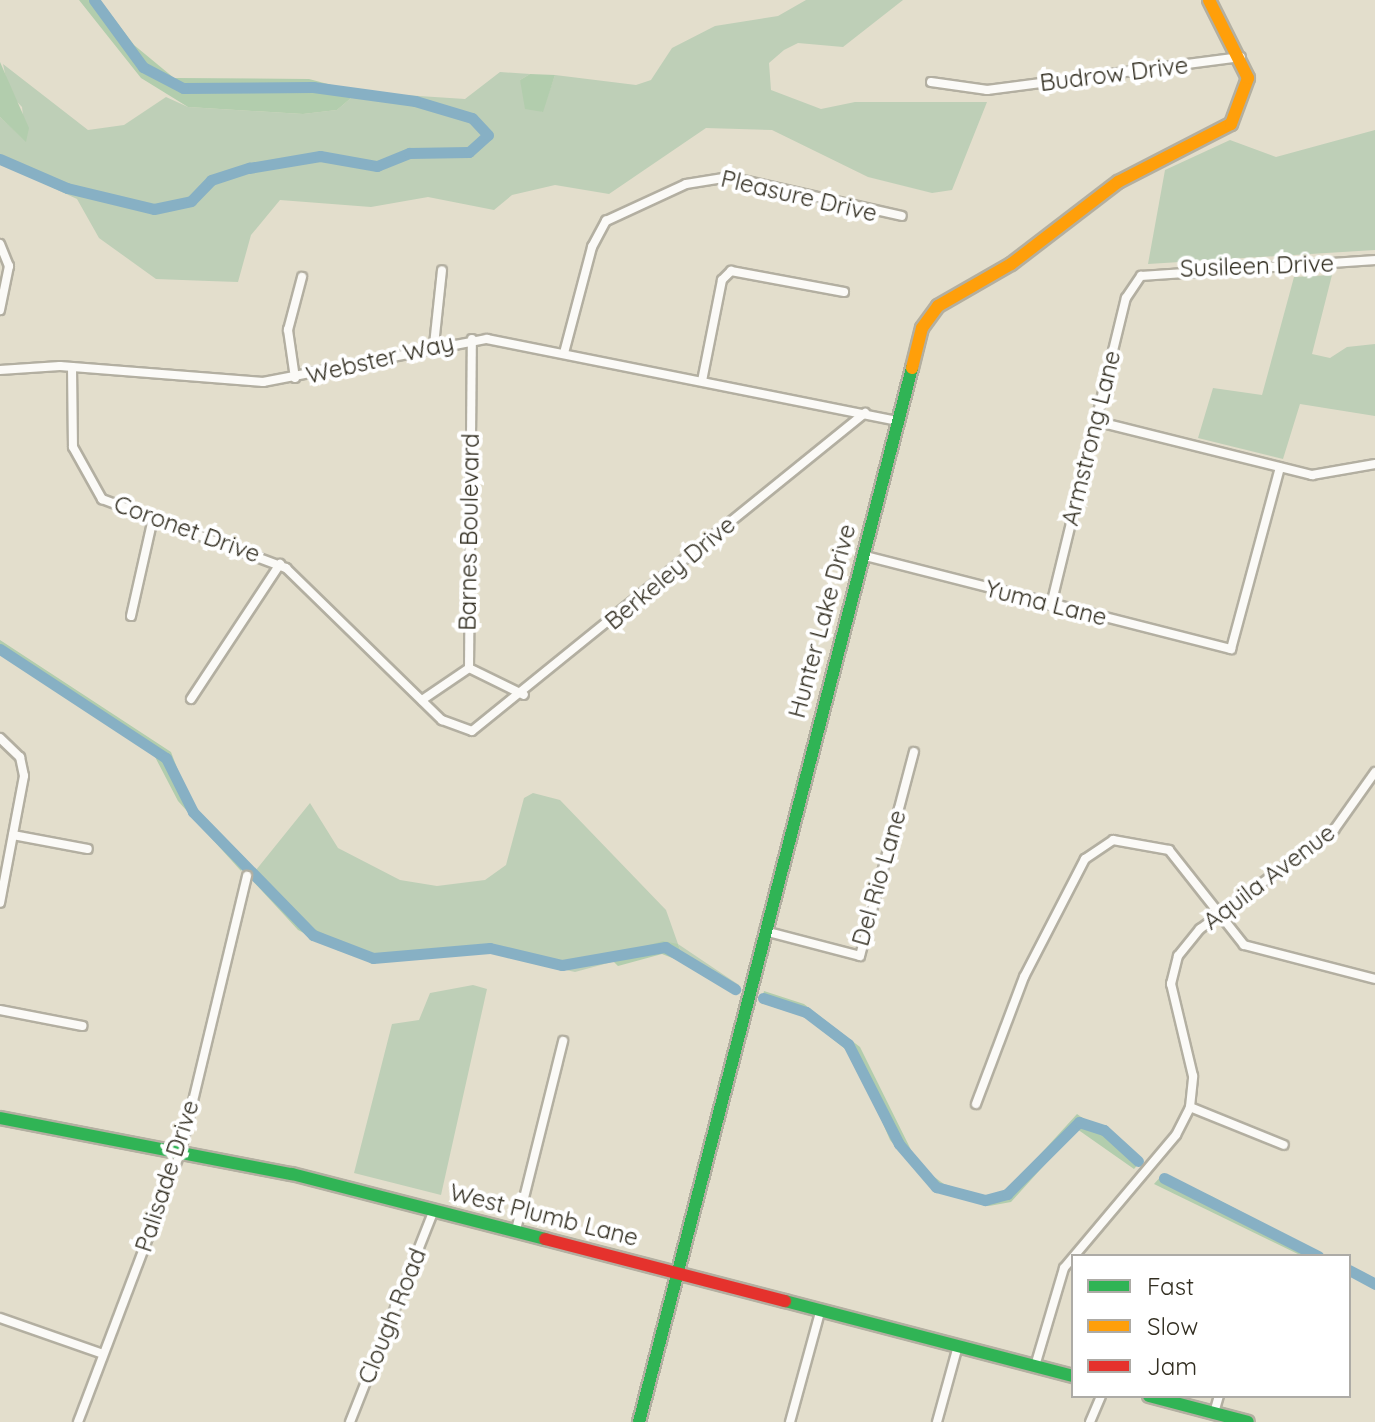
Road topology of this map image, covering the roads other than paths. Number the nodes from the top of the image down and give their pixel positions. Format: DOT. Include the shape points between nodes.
graph roads {
  1 [pos="1209,0"];
  2 [pos="1242,57"];
  3 [pos="931,82"];
  4 [pos="902,216"];
  5 [pos="0,244"];
  6 [pos="1375,260"];
  7 [pos="442,270"];
  8 [pos="1141,276"];
  9 [pos="302,277"];
  10 [pos="844,292"];
  11 [pos="0,310"];
  12 [pos="472,339"];
  13 [pos="434,345"];
  14 [pos="564,353"];
  15 [pos="72,367"];
  16 [pos="0,370"];
  17 [pos="295,378"];
  18 [pos="702,381"];
  19 [pos="865,413"];
  20 [pos="898,421"];
  21 [pos="1095,421"];
  22 [pos="1375,464"];
  23 [pos="1280,467"];
  24 [pos="153,518"];
  25 [pos="862,555"];
  26 [pos="280,564"];
  27 [pos="1051,605"];
  28 [pos="131,616"];
  29 [pos="469,668"];
  30 [pos="524,695"];
  31 [pos="191,699"];
  32 [pos="422,700"];
  33 [pos="0,738"];
  34 [pos="914,752"];
  35 [pos="1375,772"];
  36 [pos="13,835"];
  37 [pos="88,849"];
  38 [pos="247,876"];
  39 [pos="0,903"];
  40 [pos="1219,915"];
  41 [pos="762,931"];
  42 [pos="1375,979"];
  43 [pos="0,1010"];
  44 [pos="82,1026"];
  45 [pos="563,1041"];
  46 [pos="976,1104"];
  47 [pos="1190,1107"];
  48 [pos="0,1118"];
  49 [pos="1284,1145"];
  50 [pos="181,1151"];
  51 [pos="434,1210"];
  52 [pos="516,1230"];
  53 [pos="1076,1254"];
  54 [pos="1071,1260"];
  55 [pos="680,1273"];
  56 [pos="821,1309"];
  57 [pos="0,1318"];
  58 [pos="958,1346"];
  59 [pos="103,1354"];
  60 [pos="1035,1366"];
  61 [pos="1071,1375"];
  62 [pos="1100,1398"];
  63 [pos="1157,1398"];
  64 [pos="1218,1398"];
  65 [pos="1214,1413"];
  66 [pos="78,1422"];
  67 [pos="350,1422"];
  68 [pos="639,1422"];
  69 [pos="790,1422"];
  70 [pos="937,1422"];
  71 [pos="1090,1422"];
  72 [pos="1248,1422"];
  1 -- 2 [label="street, Hunter Lake Drive"];
  2 -- 3 [label="street, Budrow Drive" via="987,90"];
  2 -- 20 [label="street, Hunter Lake Drive" via="1248,90 1231,124 1118,182 1011,264 938,306 922,328"];
  4 -- 14 [label="street, Pleasure Drive" via="729,177 686,184 601,228"];
  5 -- 11 [label="street" via="9,266"];
  6 -- 8 [label="street, Susileen Drive"];
  7 -- 13 [label="street"];
  8 -- 21 [label="street, Armstrong Lane" via="1126,298"];
  9 -- 17 [label="street" via="288,330"];
  10 -- 18 [label="street" via="731,271 722,280"];
  12 -- 13 [label="street, Webster Way"];
  12 -- 14 [label="street, Webster Way"];
  12 -- 29 [label="street, Barnes Boulevard"];
  13 -- 17 [label="street, Webster Way"];
  14 -- 18 [label="street, Webster Way"];
  15 -- 16 [label="street, Webster Way"];
  15 -- 17 [label="street, Webster Way" via="167,378"];
  15 -- 24 [label="street, Coronet Drive" via="77,459 102,499"];
  18 -- 19 [label="street, Webster Way"];
  19 -- 20 [label="street, Webster Way"];
  19 -- 30 [label="street, Berkeley Drive"];
  20 -- 25 [label="street, Hunter Lake Drive"];
  21 -- 23 [label="street"];
  21 -- 27 [label="street, Armstrong Lane"];
  22 -- 23 [label="street" via="1327,476"];
  23 -- 27 [label="street, Yuma Lane" via="1231,649"];
  24 -- 26 [label="street, Coronet Drive"];
  24 -- 28 [label="street"];
  25 -- 27 [label="street, Yuma Lane"];
  25 -- 41 [label="street, Hunter Lake Drive"];
  26 -- 31 [label="street"];
  26 -- 32 [label="street, Coronet Drive" via="323,597"];
  29 -- 30 [label="street"];
  29 -- 32 [label="street"];
  30 -- 32 [label="street, Coronet Drive" via="472,731 450,726"];
  33 -- 36 [label="street" via="23,766"];
  34 -- 41 [label="street, Del Rio Lane" via="860,956"];
  35 -- 40 [label="street, Aquila Avenue" via="1334,830"];
  36 -- 37 [label="street"];
  36 -- 39 [label="street"];
  38 -- 50 [label="street, Palisade Drive"];
  40 -- 42 [label="street" via="1255,950"];
  40 -- 46 [label="street" via="1158,844 1123,839 1092,851 1024,977"];
  40 -- 47 [label="street, Aquila Avenue" via="1185,943 1173,969 1173,998 1193,1076"];
  41 -- 55 [label="street, Hunter Lake Drive"];
  43 -- 44 [label="street"];
  45 -- 52 [label="street"];
  47 -- 49 [label="street"];
  47 -- 53 [label="street, Aquila Avenue" via="1176,1135"];
  48 -- 50 [label="street, West Plumb Lane"];
  50 -- 51 [label="street, West Plumb Lane"];
  50 -- 59 [label="street, Palisade Drive"];
  51 -- 52 [label="street, West Plumb Lane"];
  51 -- 67 [label="street, Clough Road"];
  52 -- 55 [label="street, West Plumb Lane"];
  54 -- 60 [label="street, Aquila Avenue"];
  55 -- 56 [label="street, West Plumb Lane"];
  55 -- 68 [label="street, Hunter Lake Drive"];
  56 -- 58 [label="street, West Plumb Lane"];
  56 -- 69 [label="street"];
  57 -- 59 [label="street"];
  58 -- 60 [label="street, West Plumb Lane"];
  58 -- 70 [label="street"];
  59 -- 66 [label="street, Palisade Drive"];
  60 -- 61 [label="street, West Plumb Lane"];
  62 -- 71 [label="street"];
  63 -- 65 [label="street"];
  64 -- 65 [label="street"];
  65 -- 72 [label="street"];
}
